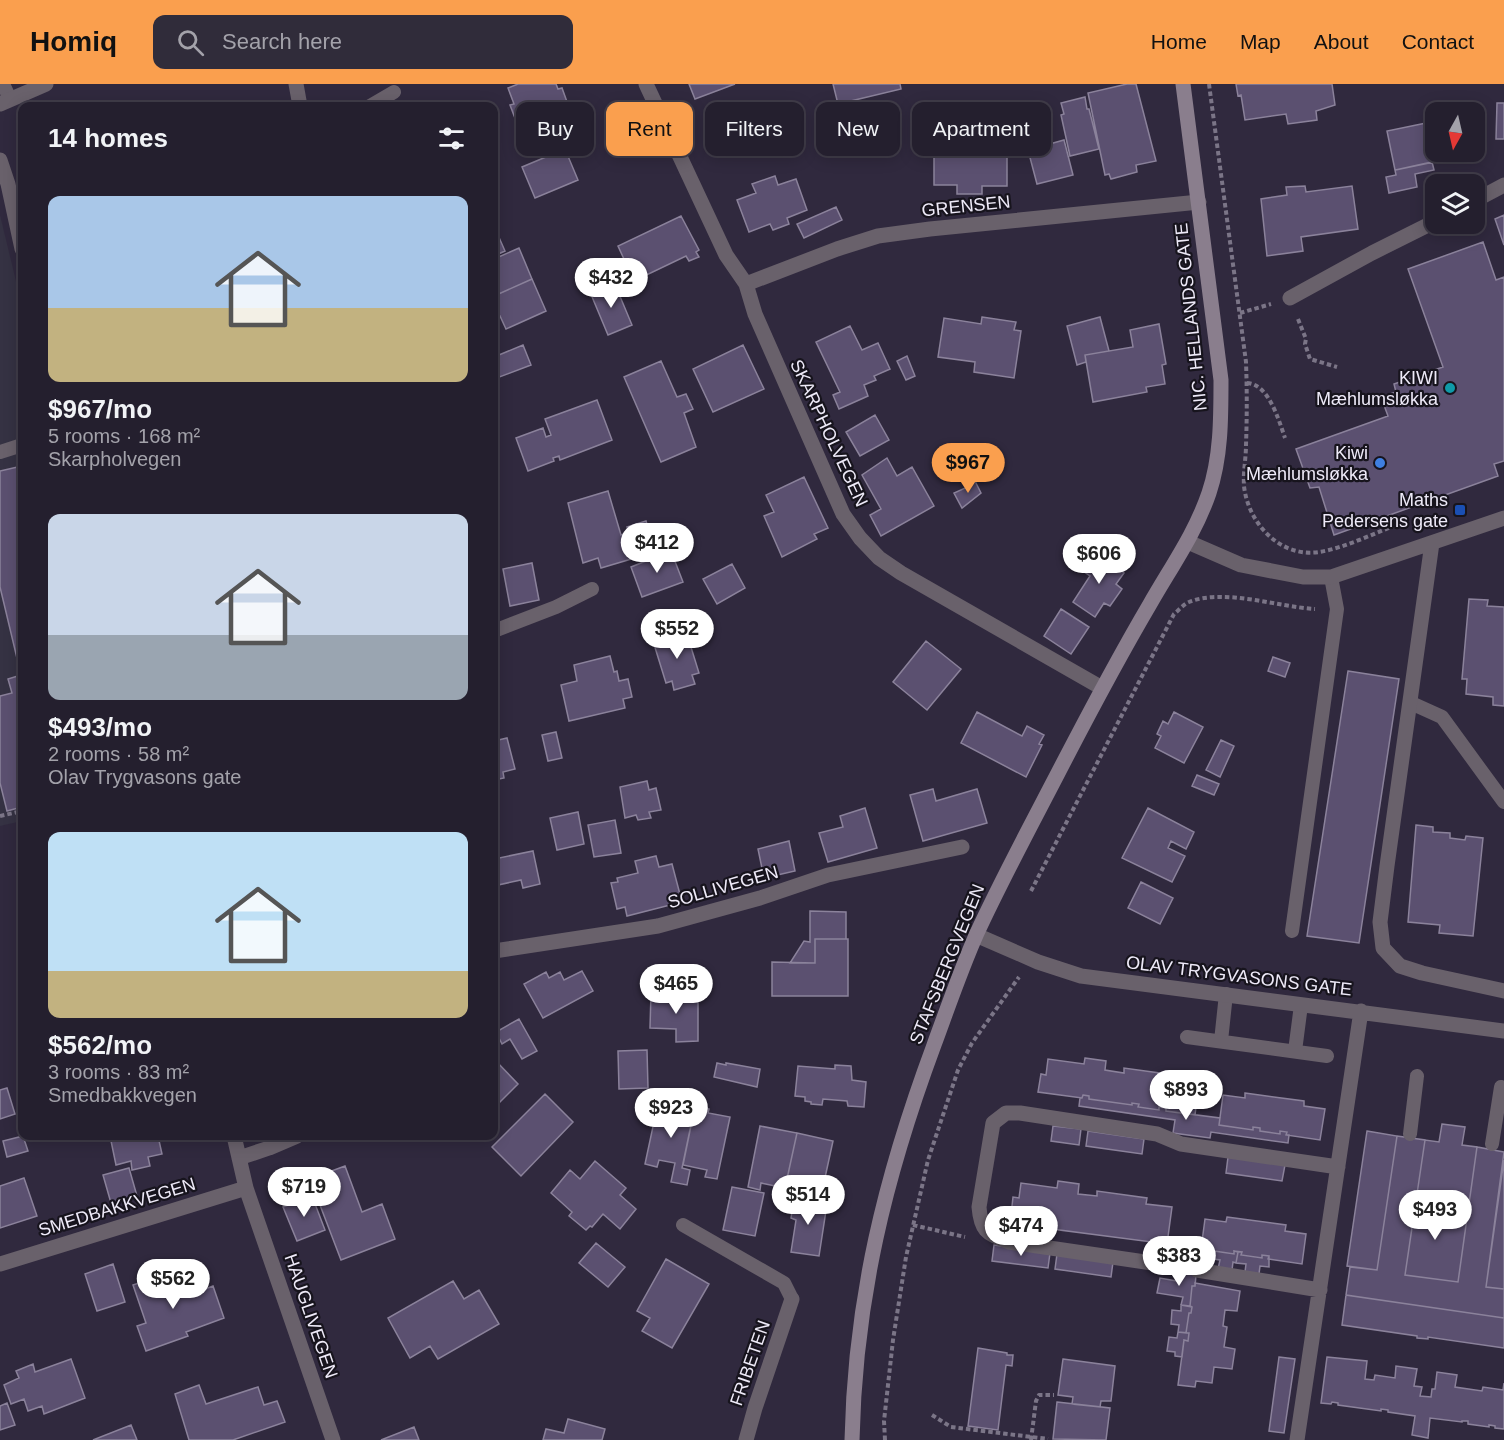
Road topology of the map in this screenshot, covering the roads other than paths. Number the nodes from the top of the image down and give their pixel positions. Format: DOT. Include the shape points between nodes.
graph roads {
  1 [pos="3,84"];
  2 [pos="46,84"];
  3 [pos="296,84"];
  4 [pos="646,84"];
  5 [pos="1183,84"];
  6 [pos="394,92"];
  7 [pos="5,102"];
  8 [pos="299,102"];
  9 [pos="377,102"];
  10 [pos="0,160"];
  11 [pos="1504,185"];
  12 [pos="1485,195"];
  13 [pos="1199,202"];
  14 [pos="1425,226"];
  15 [pos="18,230"];
  16 [pos="746,284"];
  17 [pos="1290,298"];
  18 [pos="18,446"];
  19 [pos="0,452"];
  20 [pos="1504,519"];
  21 [pos="1188,542"];
  22 [pos="1432,543"];
  23 [pos="1331,577"];
  24 [pos="592,589"];
  25 [pos="498,629"];
  26 [pos="1102,688"];
  27 [pos="1411,703"];
  28 [pos="1504,802"];
  29 [pos="962,847"];
  30 [pos="1292,931"];
  31 [pos="976,935"];
  32 [pos="498,950"];
  33 [pos="1504,991"];
  34 [pos="1226,994"];
  35 [pos="1301,1005"];
  36 [pos="1361,1011"];
  37 [pos="1504,1031"];
  38 [pos="1187,1036"];
  39 [pos="1221,1041"];
  40 [pos="1295,1051"];
  41 [pos="1327,1056"];
  42 [pos="1418,1076"];
  43 [pos="1501,1087"];
  44 [pos="1410,1134"];
  45 [pos="235,1140"];
  46 [pos="288,1140"];
  47 [pos="1492,1144"];
  48 [pos="239,1158"];
  49 [pos="1338,1167"];
  50 [pos="246,1188"];
  51 [pos="683,1225"];
  52 [pos="0,1264"];
  53 [pos="1179,1268"];
  54 [pos="1197,1269"];
  55 [pos="1320,1290"];
  56 [pos="792,1299"];
  57 [pos="333,1440"];
  58 [pos="746,1440"];
  59 [pos="852,1440"];
  60 [pos="1297,1440"];
  1 -- 7 [label="lane"];
  2 -- 7 [label="street"];
  3 -- 8 [label="street"];
  4 -- 16 [label="street, SKARPHOLVEGEN" via="726,255"];
  5 -- 13 [label="main road, NIC. HELLANDS GATE"];
  6 -- 9 [label="lane"];
  10 -- 15 [label="street"];
  11 -- 12 [label="street"];
  13 -- 16 [label="street, GRENSEN" via="878,236"];
  13 -- 21 [label="main road, NIC. HELLANDS GATE" via="1221,380 1221,426 1209,491"];
  14 -- 17 [label="street"];
  16 -- 26 [label="street, SKARPHOLVEGEN" via="781,377 843,514 860,538 901,573"];
  18 -- 19 [label="lane"];
  20 -- 22 [label="street"];
  21 -- 23 [label="street" via="1241,565 1303,577"];
  21 -- 26 [label="main road, STAFSBERGVEGEN"];
  22 -- 23 [label="street"];
  22 -- 27 [label="street"];
  23 -- 30 [label="lane" via="1337,609"];
  24 -- 25 [label="lane"];
  26 -- 31 [label="main road, STAFSBERGVEGEN"];
  27 -- 28 [label="lane" via="1442,717"];
  27 -- 33 [label="street" via="1380,922 1383,948 1400,966"];
  29 -- 32 [label="street, SOLLIVEGEN" via="828,875 658,926"];
  31 -- 34 [label="street, OLAV TRYGVASONS GATE" via="1038,963 1081,976"];
  31 -- 59 [label="main road, STAFSBERGVEGEN" via="912,1104 886,1189 857,1340"];
  34 -- 35 [label="street, OLAV TRYGVASONS GATE"];
  34 -- 39 [label="lane"];
  35 -- 36 [label="street, OLAV TRYGVASONS GATE"];
  35 -- 40 [label="lane"];
  36 -- 37 [label="street, OLAV TRYGVASONS GATE"];
  36 -- 49 [label="street"];
  38 -- 39 [label="lane"];
  39 -- 40 [label="lane"];
  40 -- 41 [label="lane"];
  42 -- 44 [label="lane"];
  43 -- 47 [label="lane"];
  45 -- 48 [label="street, HAUGLIVEGEN"];
  46 -- 48 [label="street"];
  48 -- 50 [label="street, HAUGLIVEGEN"];
  49 -- 53 [label="street" via="1181,1144 1157,1134 1020,1113 1006,1113 993,1123 979,1207 980,1220 989,1234 1008,1242"];
  49 -- 55 [label="street"];
  50 -- 52 [label="street, SMEDBAKKVEGEN"];
  50 -- 57 [label="street, HAUGLIVEGEN"];
  51 -- 56 [label="lane" via="784,1283"];
  54 -- 55 [label="street"];
  55 -- 60 [label="street"];
  56 -- 58 [label="street, FRIBETEN"];
}
